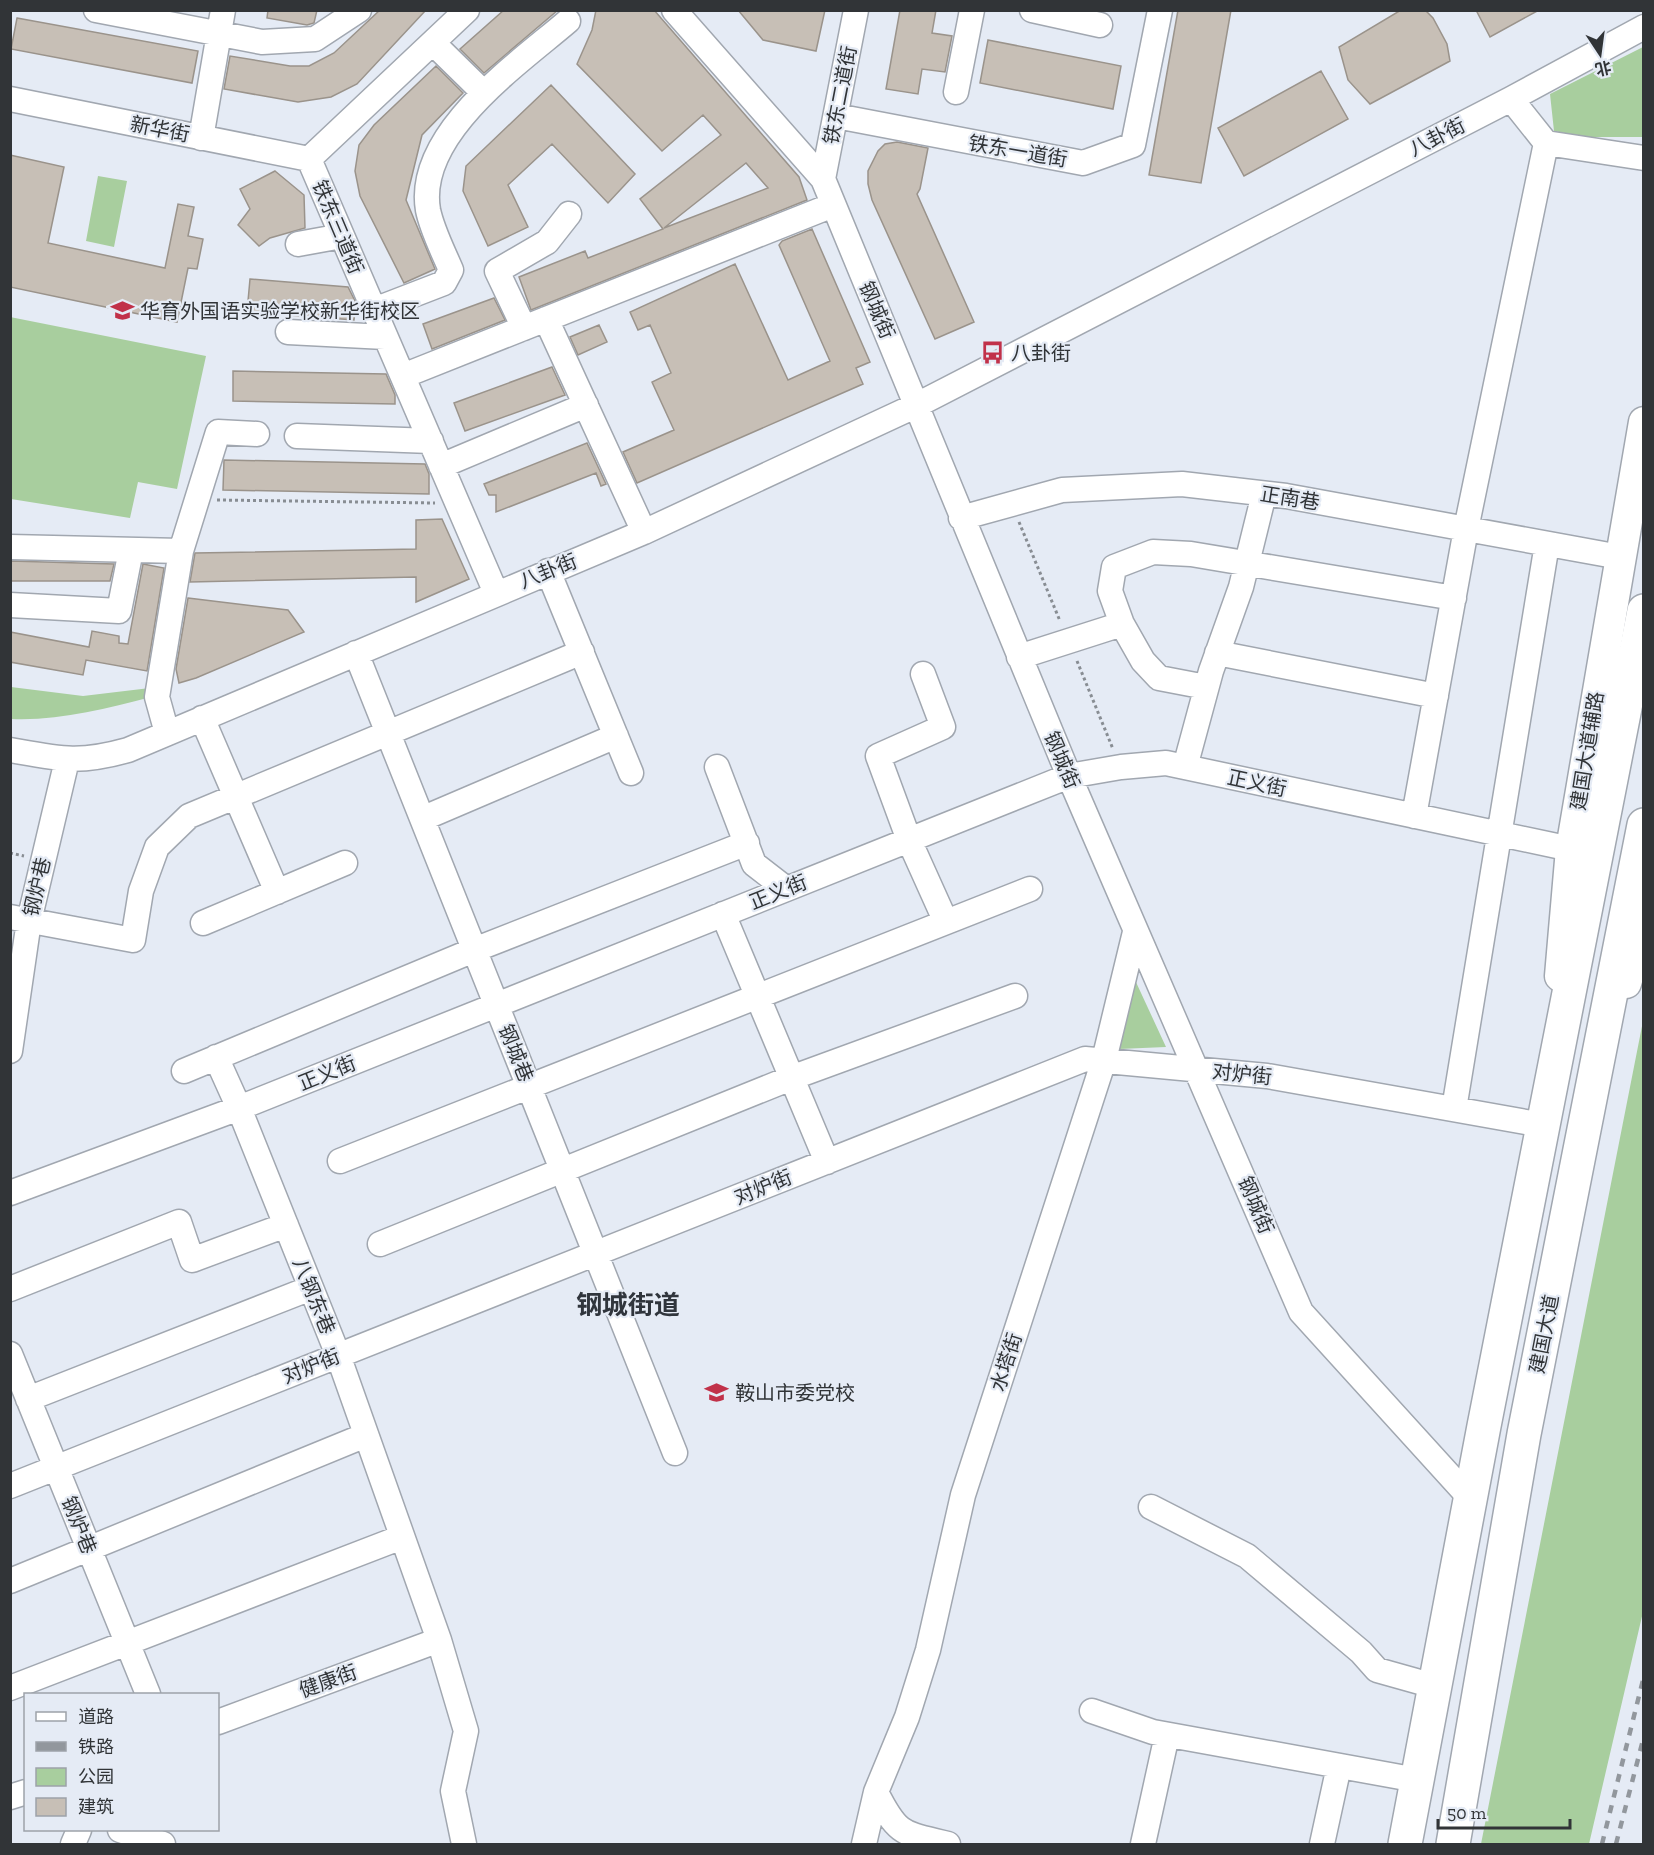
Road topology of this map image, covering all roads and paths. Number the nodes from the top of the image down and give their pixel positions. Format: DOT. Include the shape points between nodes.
graph roads {
  1 [pos="96,10"];
  2 [pos="223,10"];
  3 [pos="359,10"];
  4 [pos="467,10"];
  5 [pos="674,10"];
  6 [pos="856,10"];
  7 [pos="972,10"];
  8 [pos="1032,10"];
  9 [pos="1160,10"];
  10 [pos="568,21"];
  11 [pos="1100,25"];
  12 [pos="1644,27"];
  13 [pos="219,34"];
  14 [pos="433,43"];
  15 [pos="956,92"];
  16 [pos="484,93"];
  17 [pos="10,99"];
  18 [pos="1511,99"];
  19 [pos="836,116"];
  20 [pos="201,138"];
  21 [pos="1546,143"];
  22 [pos="1644,158"];
  23 [pos="309,159"];
  24 [pos="823,179"];
  25 [pos="833,205"];
  26 [pos="569,214"];
  27 [pos="342,236"];
  28 [pos="298,244"];
  29 [pos="374,310"];
  30 [pos="546,319"];
  31 [pos="524,328"];
  32 [pos="288,332"];
  33 [pos="385,337"];
  34 [pos="403,376"];
  35 [pos="586,405"];
  36 [pos="917,405"];
  37 [pos="1644,422"];
  38 [pos="257,434"];
  39 [pos="297,436"];
  40 [pos="431,441"];
  41 [pos="441,466"];
  42 [pos="1264,494"];
  43 [pos="197,500"];
  44 [pos="458,503"];
  45 [pos="961,518"];
  46 [pos="1466,529"];
  47 [pos="644,532"];
  48 [pos="1547,544"];
  49 [pos="10,547"];
  50 [pos="131,550"];
  51 [pos="181,551"];
  52 [pos="1620,557"];
  53 [pos="1247,562"];
  54 [pos="548,571"];
  55 [pos="496,593"];
  56 [pos="1454,598"];
  57 [pos="10,605"];
  58 [pos="1644,611"];
  59 [pos="1122,624"];
  60 [pos="582,652"];
  61 [pos="356,653"];
  62 [pos="1217,654"];
  63 [pos="1019,657"];
  64 [pos="923,674"];
  65 [pos="1206,687"];
  66 [pos="1436,696"];
  67 [pos="202,718"];
  68 [pos="389,732"];
  69 [pos="167,734"];
  70 [pos="616,736"];
  71 [pos="10,750"];
  72 [pos="67,760"];
  73 [pos="717,766"];
  74 [pos="1185,767"];
  75 [pos="631,773"];
  76 [pos="1069,776"];
  77 [pos="236,796"];
  78 [pos="1414,816"];
  79 [pos="424,818"];
  80 [pos="1644,825"];
  81 [pos="1500,835"];
  82 [pos="909,840"];
  83 [pos="747,843"];
  84 [pos="1571,849"];
  85 [pos="345,863"];
  86 [pos="785,888"];
  87 [pos="1030,888"];
  88 [pos="277,892"];
  89 [pos="723,914"];
  90 [pos="20,919"];
  91 [pos="945,920"];
  92 [pos="203,923"];
  93 [pos="1644,924"];
  94 [pos="1135,932"];
  95 [pos="474,950"];
  96 [pos="757,996"];
  97 [pos="1016,996"];
  98 [pos="497,1005"];
  99 [pos="13,1014"];
  100 [pos="10,1051"];
  101 [pos="216,1057"];
  102 [pos="1104,1060"];
  103 [pos="1198,1070"];
  104 [pos="184,1071"];
  105 [pos="791,1078"];
  106 [pos="1551,1082"];
  107 [pos="529,1084"];
  108 [pos="1590,1100"];
  109 [pos="239,1108"];
  110 [pos="1454,1109"];
  111 [pos="1543,1125"];
  112 [pos="340,1161"];
  113 [pos="826,1162"];
  114 [pos="564,1170"];
  115 [pos="10,1192"];
  116 [pos="286,1225"];
  117 [pos="380,1244"];
  118 [pos="597,1253"];
  119 [pos="311,1288"];
  120 [pos="10,1289"];
  121 [pos="10,1354"];
  122 [pos="338,1355"];
  123 [pos="20,1389"];
  124 [pos="366,1435"];
  125 [pos="675,1453"];
  126 [pos="55,1468"];
  127 [pos="10,1486"];
  128 [pos="1470,1498"];
  129 [pos="1151,1507"];
  130 [pos="402,1537"];
  131 [pos="88,1549"];
  132 [pos="10,1581"];
  133 [pos="439,1640"];
  134 [pos="127,1641"];
  135 [pos="1434,1686"];
  136 [pos="10,1688"];
  137 [pos="147,1693"];
  138 [pos="1092,1711"];
  139 [pos="219,1722"];
  140 [pos="1167,1735"];
  141 [pos="1339,1766"];
  142 [pos="1417,1779"];
  143 [pos="876,1792"];
  144 [pos="79,1831"];
  145 [pos="123,1831"];
  146 [pos="73,1845"];
  147 [pos="163,1845"];
  148 [pos="464,1845"];
  149 [pos="864,1845"];
  150 [pos="948,1845"];
  151 [pos="1143,1845"];
  152 [pos="1322,1845"];
  153 [pos="1405,1845"];
  154 [pos="1453,1845"];
  1 -- 13 [label="street"];
  2 -- 13 [label="street"];
  3 -- 13 [label="street" via="315,39 262,42"];
  4 -- 14 [label="street, 铁东三道街"];
  5 -- 24 [label="street, 钢城街"];
  6 -- 19 [label="street, 铁东二道街"];
  7 -- 15 [label="street"];
  8 -- 11 [label="street"];
  9 -- 19 [label="street, 铁东一道街" via="1133,145 1083,163"];
  10 -- 16 [label="street"];
  12 -- 18 [label="street, 八卦街"];
  13 -- 20 [label="street"];
  14 -- 16 [label="street"];
  14 -- 23 [label="street, 铁东三道街"];
  16 -- 29 [label="street" via="441,144 428,187 428,210 451,270 444,283"];
  17 -- 20 [label="street, 新华街"];
  18 -- 21 [label="street"];
  18 -- 36 [label="street, 八卦街"];
  19 -- 24 [label="street, 铁东二道街"];
  20 -- 23 [label="street, 新华街"];
  21 -- 22 [label="street"];
  21 -- 46 [label="street"];
  23 -- 27 [label="street, 铁东三道街"];
  24 -- 25 [label="street, 钢城街"];
  25 -- 30 [label="street"];
  25 -- 36 [label="street, 钢城街"];
  26 -- 31 [label="street" via="547,242 497,271"];
  27 -- 28 [label="street"];
  27 -- 29 [label="street, 铁东三道街"];
  29 -- 33 [label="street, 铁东三道街"];
  30 -- 31 [label="street"];
  30 -- 35 [label="street"];
  31 -- 34 [label="street"];
  32 -- 33 [label="street"];
  33 -- 34 [label="street, 铁东三道街"];
  34 -- 40 [label="street, 铁东三道街"];
  35 -- 41 [label="street"];
  35 -- 47 [label="street"];
  36 -- 45 [label="street, 钢城街"];
  36 -- 47 [label="street, 八卦街"];
  37 -- 52 [label="main road, 建国大道辅路"];
  38 -- 43 [label="street" via="218,432"];
  39 -- 40 [label="street"];
  40 -- 41 [label="street, 铁东三道街"];
  41 -- 44 [label="street, 铁东三道街"];
  42 -- 45 [label="street, 正南巷" via="1182,484 1062,490"];
  42 -- 46 [label="street, 正南巷"];
  42 -- 53 [label="street"];
  43 -- 44 [label="path"];
  43 -- 51 [label="street"];
  44 -- 55 [label="street, 铁东三道街"];
  45 -- 63 [label="street, 钢城街"];
  46 -- 48 [label="street, 正南巷"];
  46 -- 56 [label="street"];
  47 -- 54 [label="street, 八卦街"];
  48 -- 52 [label="street, 正南巷"];
  48 -- 81 [label="street"];
  49 -- 50 [label="street"];
  50 -- 51 [label="street"];
  50 -- 57 [label="street" via="119,611"];
  51 -- 69 [label="street" via="157,697"];
  52 -- 84 [label="main road, 建国大道辅路"];
  53 -- 56 [label="street"];
  53 -- 59 [label="street" via="1153,552 1114,567 1110,591"];
  53 -- 62 [label="street"];
  54 -- 55 [label="street, 八卦街"];
  54 -- 60 [label="street"];
  55 -- 61 [label="street, 八卦街"];
  56 -- 66 [label="street"];
  58 -- 106 [label="highway"];
  59 -- 63 [label="street"];
  59 -- 65 [label="street" via="1143,661 1160,678"];
  60 -- 68 [label="street"];
  60 -- 70 [label="street"];
  61 -- 67 [label="street, 八卦街"];
  61 -- 68 [label="street, 钢城巷"];
  62 -- 65 [label="street"];
  62 -- 66 [label="street"];
  63 -- 76 [label="street, 钢城街"];
  64 -- 82 [label="street" via="943,727 878,756"];
  65 -- 74 [label="street"];
  66 -- 78 [label="street"];
  67 -- 69 [label="street, 八卦街"];
  67 -- 77 [label="street"];
  68 -- 77 [label="street"];
  68 -- 79 [label="street, 钢城巷"];
  69 -- 72 [label="street, 八卦街" via="97,759"];
  70 -- 75 [label="street"];
  70 -- 79 [label="street"];
  71 -- 72 [label="street, 八卦街"];
  72 -- 90 [label="street, 钢炉巷"];
  73 -- 83 [label="street"];
  74 -- 76 [label="street, 正义街" via="1132,766"];
  74 -- 78 [label="street, 正义街"];
  76 -- 82 [label="street, 正义街"];
  76 -- 94 [label="street, 钢城街"];
  77 -- 88 [label="street"];
  77 -- 90 [label="street" via="189,816 157,847 141,891 133,940"];
  78 -- 81 [label="street, 正义街"];
  79 -- 95 [label="street, 钢城巷"];
  80 -- 108 [label="highway, 建国大道"];
  81 -- 84 [label="street, 正义街"];
  81 -- 110 [label="street"];
  82 -- 86 [label="street, 正义街"];
  82 -- 91 [label="street"];
  83 -- 86 [label="street" via="754,864"];
  83 -- 95 [label="street"];
  84 -- 106 [label="main road, 建国大道辅路"];
  85 -- 88 [label="street"];
  86 -- 89 [label="street, 正义街"];
  87 -- 91 [label="street"];
  88 -- 92 [label="street"];
  89 -- 96 [label="street"];
  89 -- 98 [label="street, 正义街"];
  90 -- 99 [label="street, 钢炉巷"];
  91 -- 96 [label="street"];
  93 -- 108 [label="main road"];
  94 -- 102 [label="street, 水塔街"];
  94 -- 103 [label="street, 钢城街"];
  95 -- 98 [label="street, 钢城巷"];
  95 -- 101 [label="street"];
  96 -- 105 [label="street"];
  96 -- 107 [label="street"];
  97 -- 105 [label="street"];
  98 -- 107 [label="street, 钢城巷"];
  98 -- 109 [label="street, 正义街"];
  99 -- 100 [label="street, 钢炉巷"];
  101 -- 104 [label="street"];
  101 -- 109 [label="street, 八钢东巷"];
  102 -- 103 [label="street, 对炉街"];
  102 -- 113 [label="street, 对炉街" via="1085,1059"];
  102 -- 143 [label="street, 水塔街" via="963,1495 941,1597 907,1717"];
  103 -- 110 [label="street, 对炉街" via="1267,1076"];
  103 -- 128 [label="street, 钢城街" via="1301,1312"];
  105 -- 113 [label="street"];
  105 -- 114 [label="street"];
  106 -- 111 [label="highway"];
  107 -- 112 [label="street"];
  107 -- 114 [label="street, 钢城巷"];
  108 -- 154 [label="highway, 建国大道" via="1524,1434"];
  109 -- 115 [label="street, 正义街"];
  109 -- 116 [label="street, 八钢东巷"];
  110 -- 111 [label="street, 对炉街"];
  111 -- 128 [label="highway"];
  113 -- 118 [label="street, 对炉街"];
  114 -- 117 [label="street"];
  114 -- 118 [label="street, 钢城巷"];
  116 -- 119 [label="street, 八钢东巷"];
  116 -- 120 [label="street" via="192,1260 179,1222"];
  118 -- 122 [label="street, 对炉街"];
  118 -- 125 [label="street, 钢城巷"];
  119 -- 122 [label="street, 八钢东巷"];
  119 -- 123 [label="street"];
  121 -- 123 [label="street, 钢炉巷"];
  122 -- 124 [label="street, 八钢东巷"];
  122 -- 126 [label="street, 对炉街"];
  123 -- 126 [label="street, 钢炉巷"];
  124 -- 130 [label="street, 八钢东巷"];
  124 -- 131 [label="street"];
  126 -- 127 [label="street, 对炉街"];
  126 -- 131 [label="street, 钢炉巷"];
  128 -- 135 [label="highway"];
  129 -- 135 [label="street" via="1247,1556 1377,1670"];
  130 -- 133 [label="street, 八钢东巷"];
  130 -- 134 [label="street"];
  131 -- 132 [label="street"];
  131 -- 134 [label="street, 钢炉巷"];
  133 -- 139 [label="street, 健康街"];
  133 -- 148 [label="street, 八钢东巷" via="466,1731 453,1791"];
  134 -- 136 [label="street"];
  134 -- 137 [label="street, 钢炉巷"];
  135 -- 142 [label="highway"];
  138 -- 140 [label="street"];
  140 -- 141 [label="street"];
  140 -- 151 [label="street"];
  141 -- 142 [label="street"];
  141 -- 152 [label="street"];
  142 -- 153 [label="highway"];
  143 -- 149 [label="street, 水塔街"];
  143 -- 150 [label="street" via="903,1833"];
  144 -- 146 [label="street"];
  145 -- 147 [label="street"];
}
